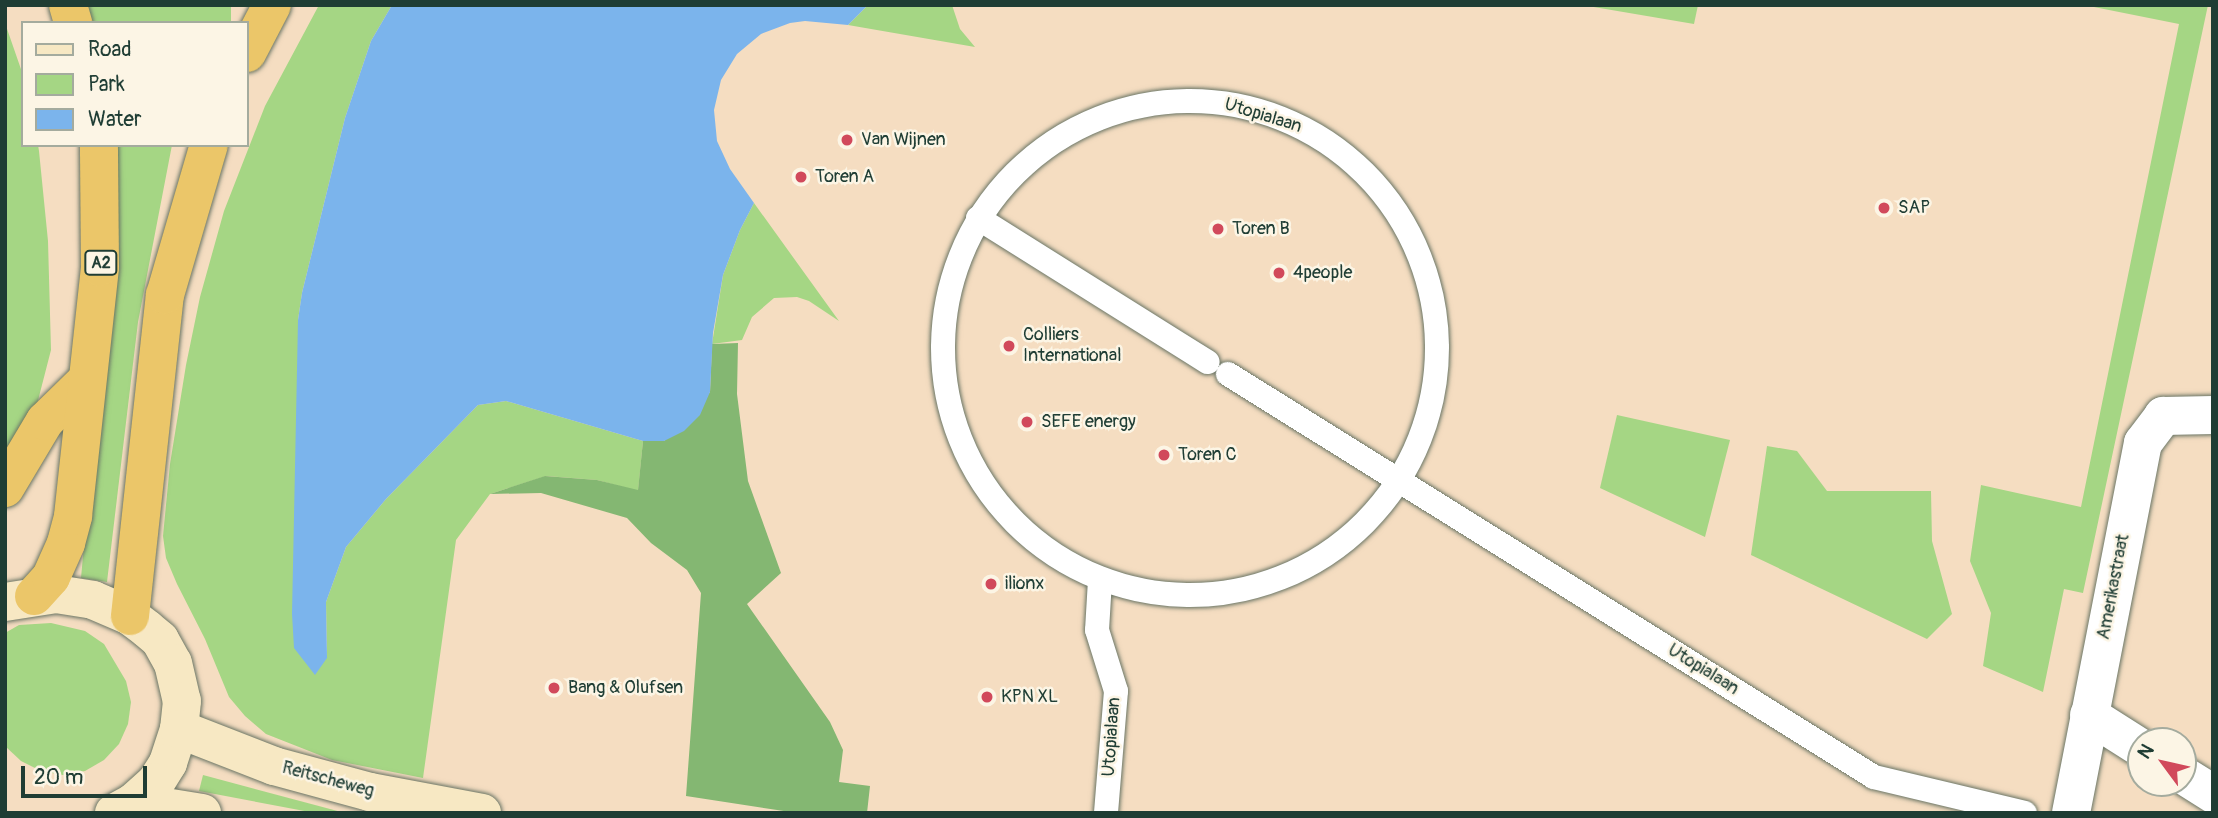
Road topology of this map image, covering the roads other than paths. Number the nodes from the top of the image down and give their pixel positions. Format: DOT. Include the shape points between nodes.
graph roads {
  1 [pos="272,5"];
  2 [pos="248,51"];
  3 [pos="99,147"];
  4 [pos="208,147"];
  5 [pos="978,218"];
  6 [pos="87,380"];
  7 [pos="2213,415"];
  8 [pos="1400,482"];
  9 [pos="5,488"];
  10 [pos="1100,580"];
  11 [pos="20,599"];
  12 [pos="130,617"];
  13 [pos="2089,715"];
  14 [pos="179,729"];
  15 [pos="2127,739"];
  16 [pos="2197,784"];
  17 [pos="2213,794"];
  18 [pos="124,807"];
  19 [pos="464,812"];
  20 [pos="202,813"];
  21 [pos="1106,813"];
  22 [pos="2025,813"];
  23 [pos="2071,813"];
  1 -- 2 [label="highway"];
  3 -- 6 [label="highway, A2" via="100,267"];
  4 -- 12 [label="highway" via="165,295"];
  5 -- 8 [label="lane, Utopialaan"];
  5 -- 8 [label="lane, Utopialaan" via="1025,162 1086,121 1157,101 1231,102 1307,127 1362,167 1405,221 1431,284 1439,352 1429,419"];
  5 -- 10 [label="lane, Utopialaan" via="949,286 942,359 956,431 990,496 1048,553"];
  6 -- 9 [label="highway" via="45,421"];
  6 -- 11 [label="highway, A2" via="66,543 51,577"];
  7 -- 13 [label="street, Amerikastraat" via="2163,416 2143,443"];
  8 -- 10 [label="lane, Utopialaan" via="1353,536 1293,574 1224,594 1153,594"];
  8 -- 22 [label="lane, Utopialaan" via="1874,777"];
  10 -- 21 [label="lane, Utopialaan" via="1097,630 1116,691"];
  11 -- 12 [label="street" via="56,594 93,600"];
  12 -- 14 [label="street" via="160,640 173,663 182,701"];
  13 -- 15 [label="street"];
  13 -- 23 [label="street, Amerikastraat"];
  14 -- 18 [label="street" via="156,782"];
  14 -- 19 [label="street, Reitscheweg" via="274,766"];
  16 -- 17 [label="street"];
  18 -- 20 [label="street"];
}
